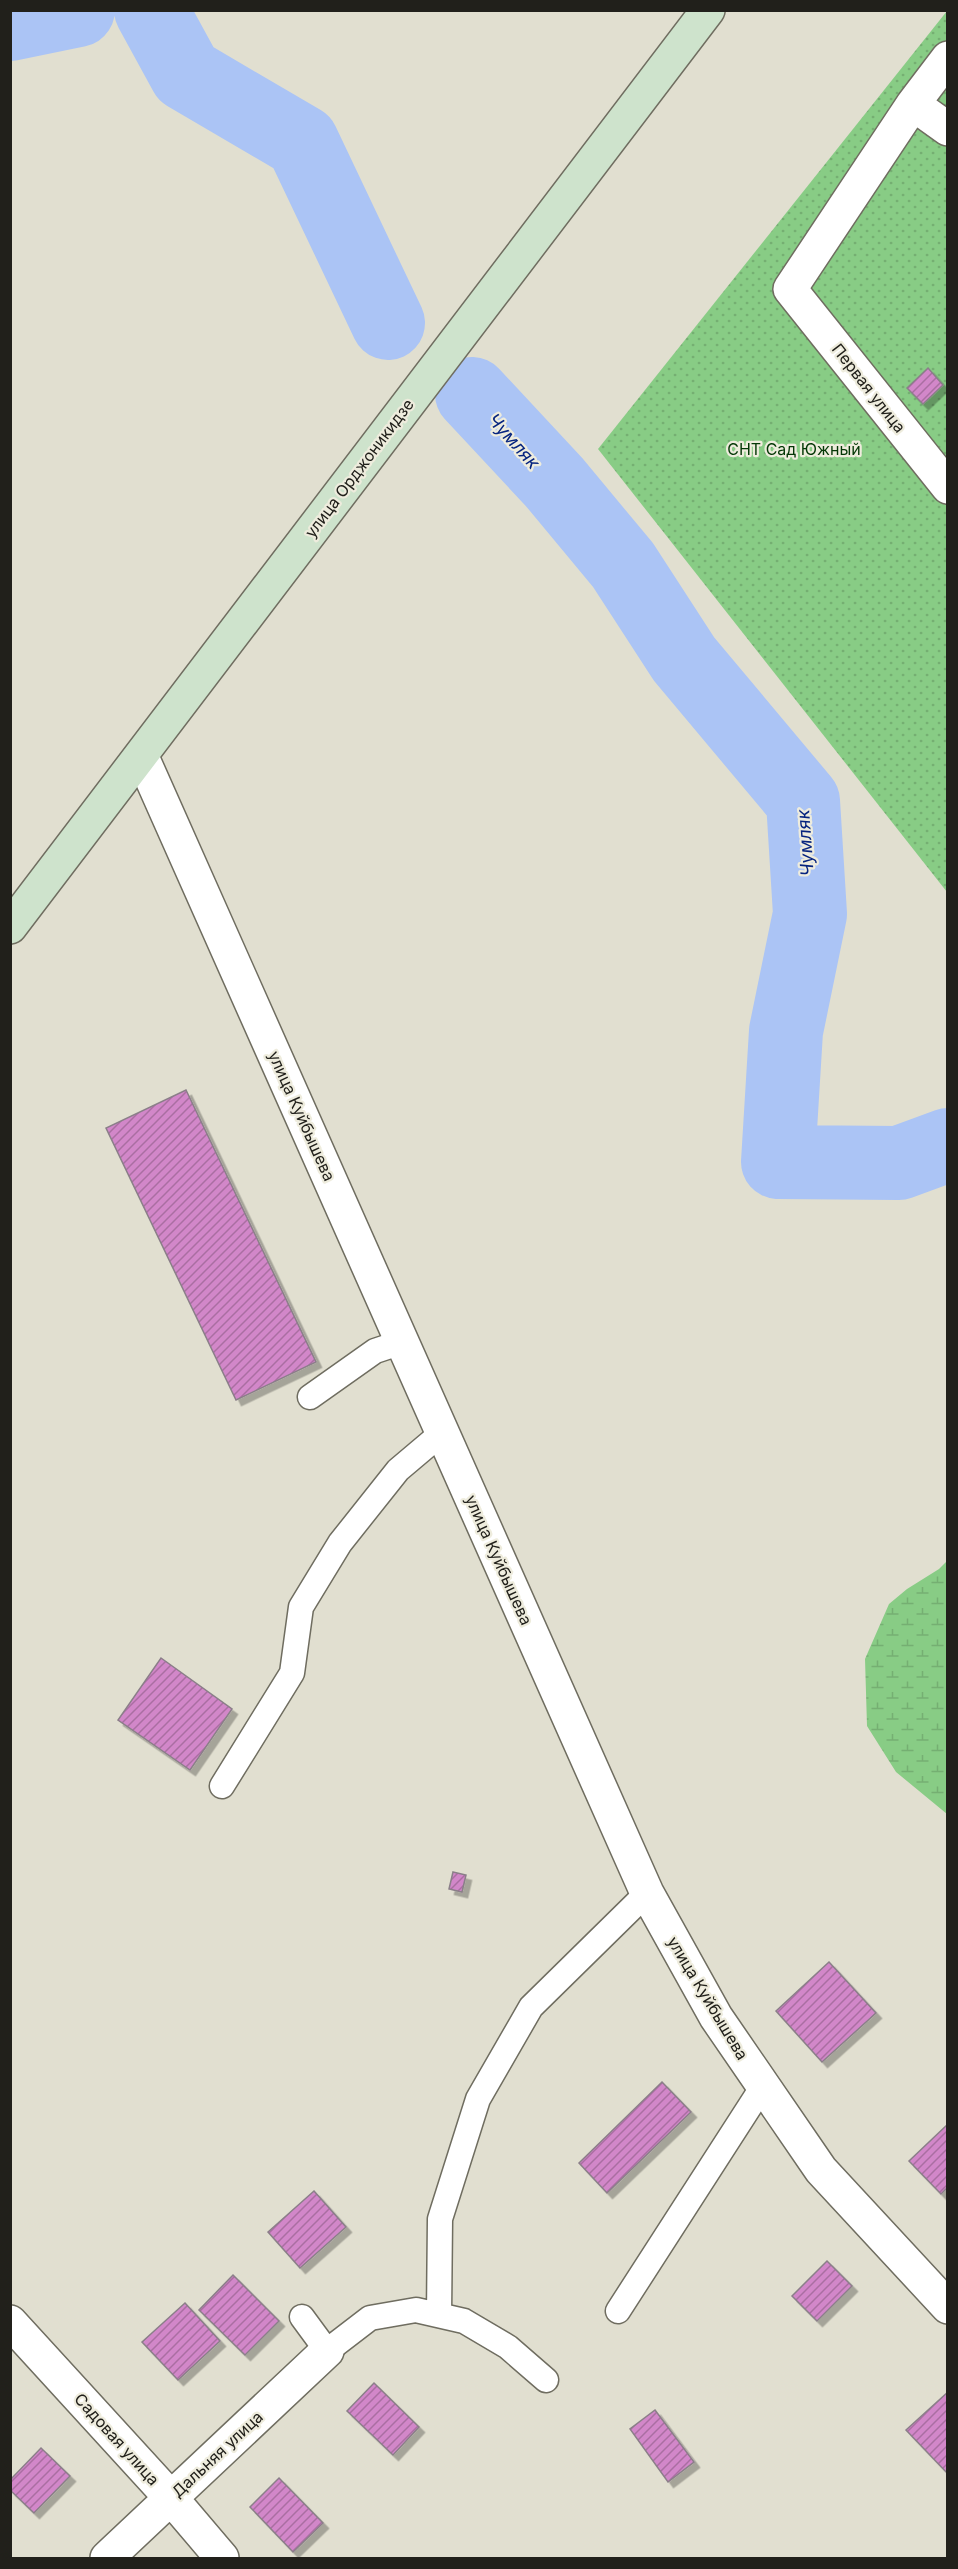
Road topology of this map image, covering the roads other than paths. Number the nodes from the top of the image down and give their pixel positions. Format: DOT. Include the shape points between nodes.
graph roads {
  1 [pos="708,10"];
  2 [pos="948,58"];
  3 [pos="913,104"];
  4 [pos="948,129"];
  5 [pos="948,487"];
  6 [pos="142,757"];
  7 [pos="10,927"];
  8 [pos="402,1342"];
  9 [pos="310,1397"];
  10 [pos="442,1432"];
  11 [pos="222,1786"];
  12 [pos="647,1893"];
  13 [pos="763,2086"];
  14 [pos="948,2307"];
  15 [pos="618,2311"];
  16 [pos="440,2315"];
  17 [pos="303,2317"];
  18 [pos="10,2322"];
  19 [pos="327,2351"];
  20 [pos="546,2380"];
  21 [pos="171,2498"];
  22 [pos="107,2559"];
  23 [pos="222,2559"];
  1 -- 6 [label="main road, улица Орджоникидзе"];
  2 -- 3 [label="street"];
  3 -- 4 [label="street"];
  3 -- 5 [label="street, Первая улица" via="790,289"];
  6 -- 7 [label="main road, улица Орджоникидзе"];
  6 -- 8 [label="street, улица Куйбышева"];
  8 -- 9 [label="lane" via="375,1350"];
  8 -- 10 [label="street, улица Куйбышева"];
  10 -- 11 [label="lane" via="398,1470 340,1543 301,1607 292,1672"];
  10 -- 12 [label="street, улица Куйбышева"];
  12 -- 13 [label="street, улица Куйбышева" via="716,2017"];
  12 -- 16 [label="lane" via="531,2007 478,2099 440,2219"];
  13 -- 14 [label="street, улица Куйбышева" via="821,2170"];
  13 -- 15 [label="lane"];
  16 -- 19 [label="lane" via="416,2310 370,2318"];
  16 -- 20 [label="lane" via="464,2321 508,2347"];
  17 -- 19 [label="lane"];
  18 -- 21 [label="street, Садовая улица"];
  19 -- 21 [label="street, Дальняя улица"];
  21 -- 22 [label="street, Дальняя улица"];
  21 -- 23 [label="street, Садовая улица"];
}
